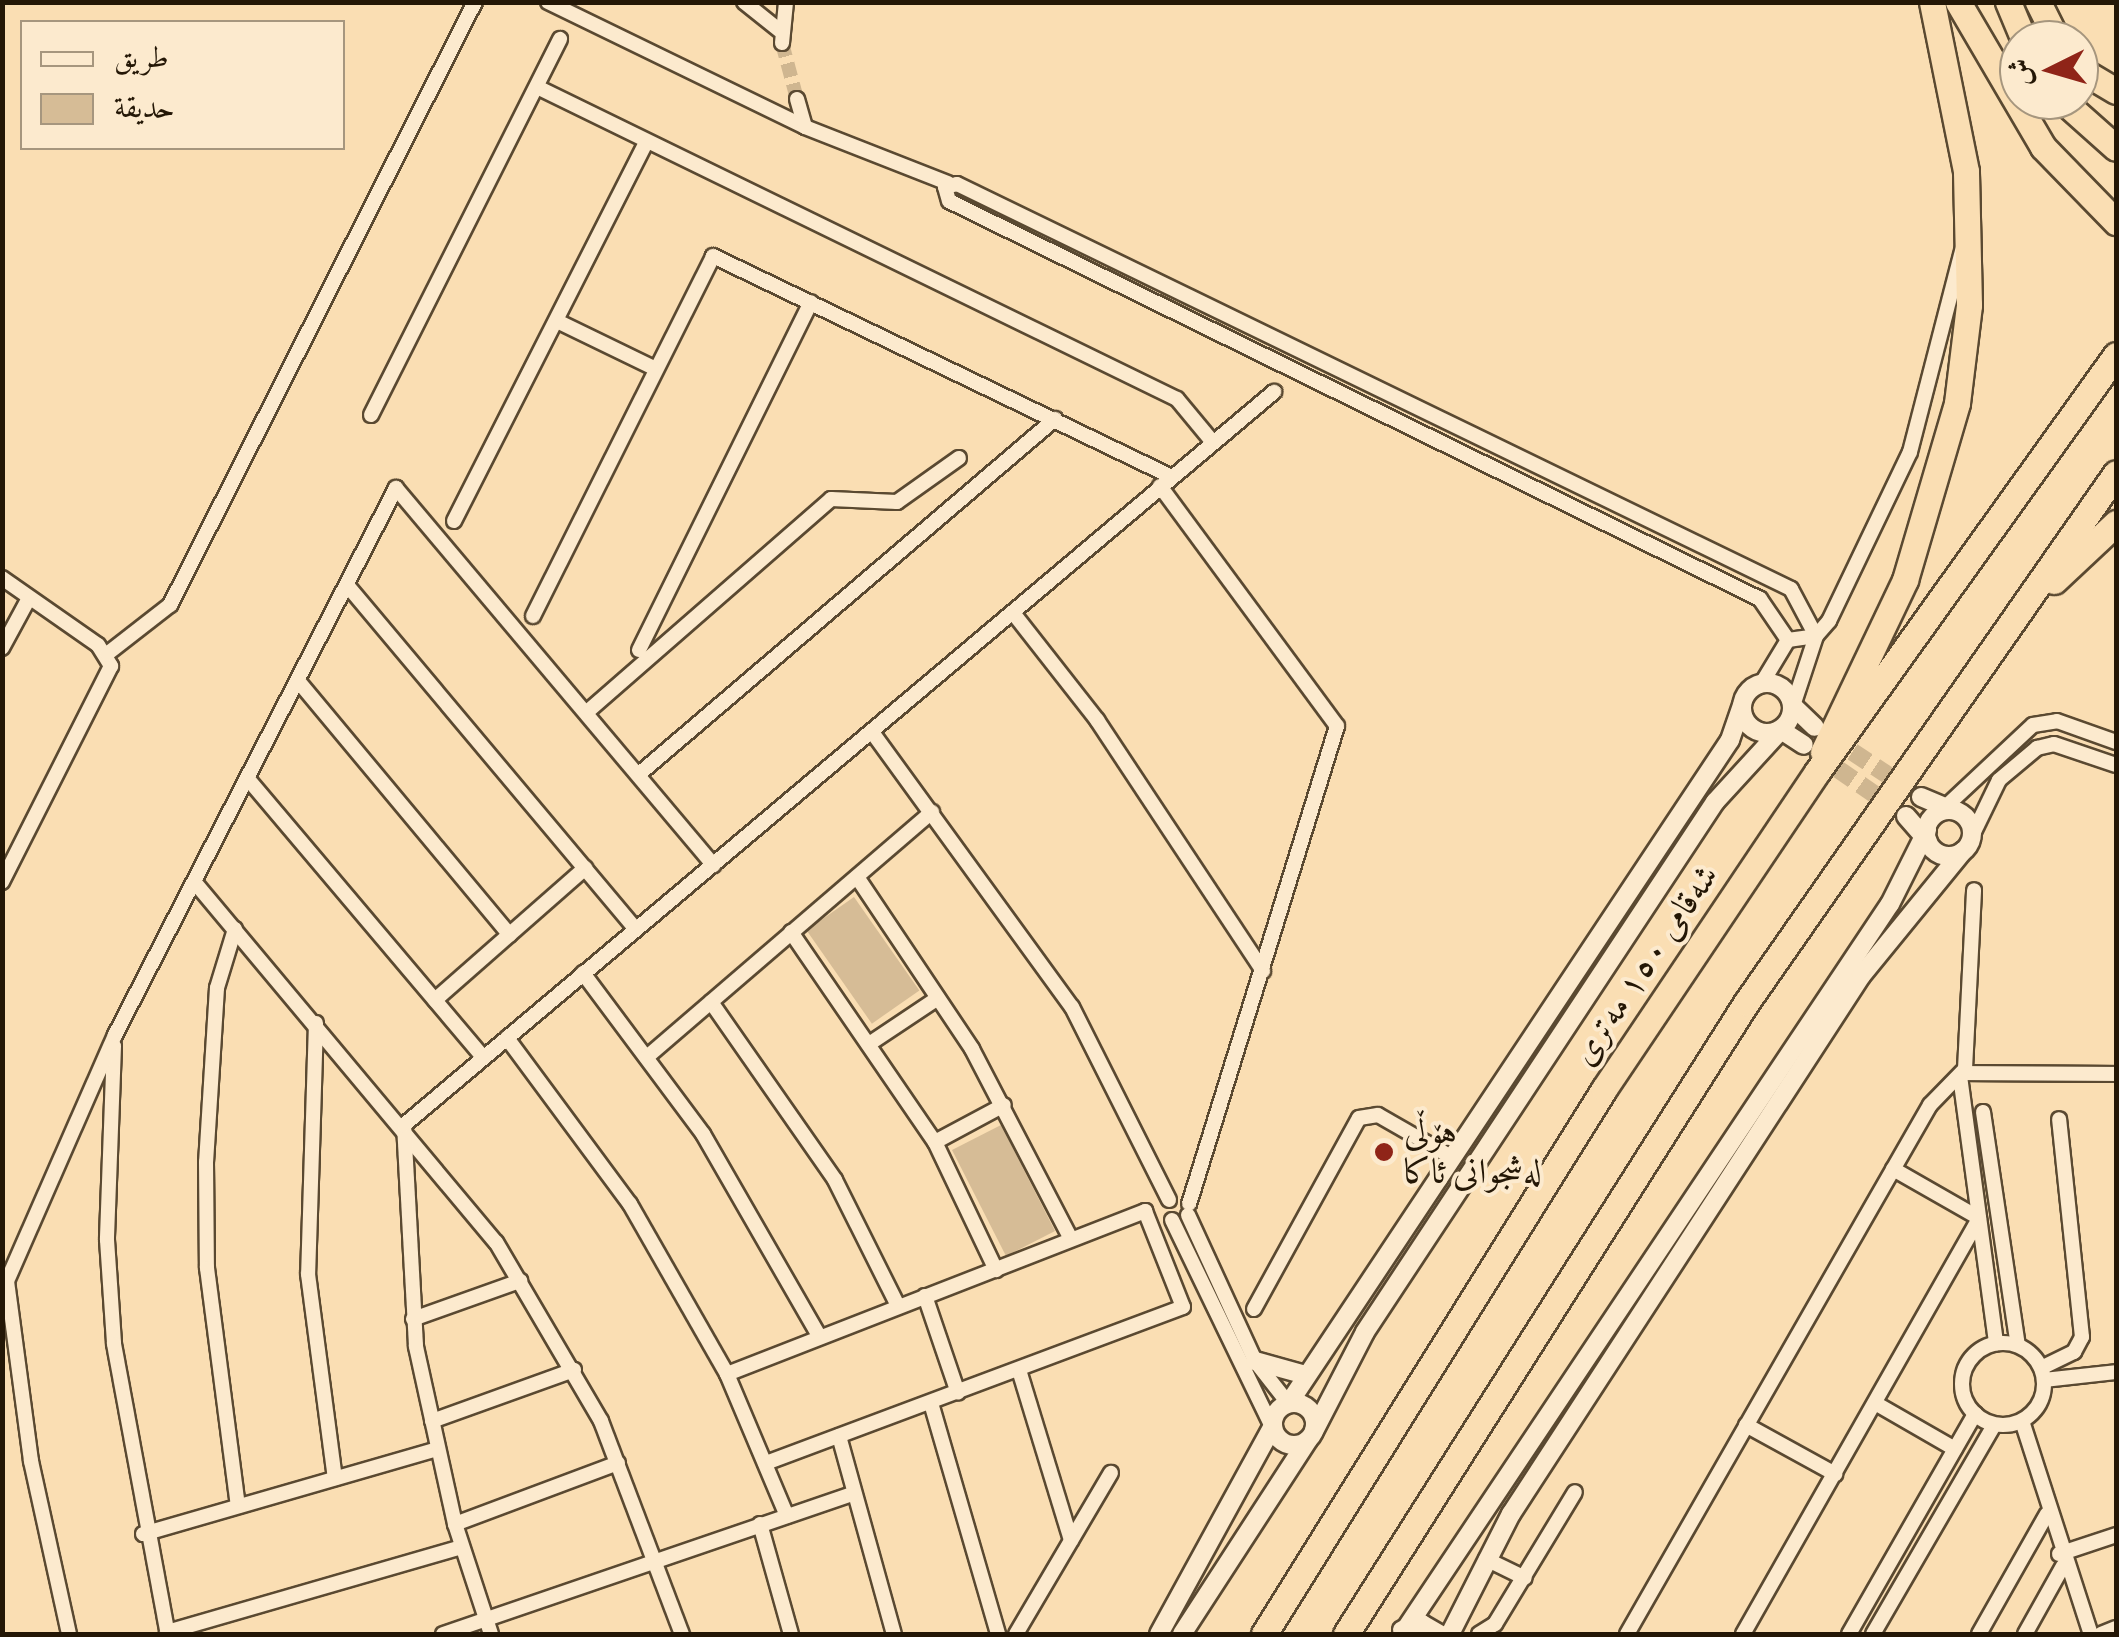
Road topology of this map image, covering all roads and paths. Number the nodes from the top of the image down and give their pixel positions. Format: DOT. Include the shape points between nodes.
graph roads {
  1 [pos="475,2"];
  2 [pos="548,2"];
  3 [pos="744,2"];
  4 [pos="786,2"];
  5 [pos="1932,2"];
  6 [pos="1958,2"];
  7 [pos="560,39"];
  8 [pos="537,87"];
  9 [pos="797,99"];
  10 [pos="2084,120"];
  11 [pos="804,127"];
  12 [pos="645,144"];
  13 [pos="2116,148"];
  14 [pos="948,183"];
  15 [pos="2116,222"];
  16 [pos="1970,232"];
  17 [pos="1082,245"];
  18 [pos="1073,263"];
  19 [pos="811,302"];
  20 [pos="557,321"];
  21 [pos="1308,354"];
  22 [pos="2116,355"];
  23 [pos="656,370"];
  24 [pos="1295,374"];
  25 [pos="1274,392"];
  26 [pos="371,416"];
  27 [pos="1055,419"];
  28 [pos="1211,440"];
  29 [pos="960,458"];
  30 [pos="2116,474"];
  31 [pos="1165,481"];
  32 [pos="454,521"];
  33 [pos="2116,523"];
  34 [pos="2,578"];
  35 [pos="347,586"];
  36 [pos="28,600"];
  37 [pos="1014,614"];
  38 [pos="2017,614"];
  39 [pos="532,616"];
  40 [pos="1816,636"];
  41 [pos="1788,640"];
  42 [pos="2,648"];
  43 [pos="639,650"];
  44 [pos="107,654"];
  45 [pos="299,682"];
  46 [pos="1762,683"];
  47 [pos="1742,706"];
  48 [pos="1793,706"];
  49 [pos="587,712"];
  50 [pos="1816,727"];
  51 [pos="1781,730"];
  52 [pos="872,732"];
  53 [pos="2116,742"];
  54 [pos="1804,746"];
  55 [pos="2116,765"];
  56 [pos="1817,772"];
  57 [pos="638,774"];
  58 [pos="248,780"];
  59 [pos="1921,798"];
  60 [pos="1945,810"];
  61 [pos="932,812"];
  62 [pos="1906,816"];
  63 [pos="1926,836"];
  64 [pos="1967,845"];
  65 [pos="712,866"];
  66 [pos="585,868"];
  67 [pos="857,877"];
  68 [pos="2,882"];
  69 [pos="197,885"];
  70 [pos="1974,890"];
  71 [pos="235,929"];
  72 [pos="636,929"];
  73 [pos="791,932"];
  74 [pos="510,935"];
  75 [pos="1263,971"];
  76 [pos="583,974"];
  77 [pos="938,998"];
  78 [pos="435,1000"];
  79 [pos="711,1002"];
  80 [pos="316,1024"];
  81 [pos="115,1036"];
  82 [pos="508,1038"];
  83 [pos="872,1042"];
  84 [pos="483,1057"];
  85 [pos="647,1057"];
  86 [pos="2116,1074"];
  87 [pos="1961,1075"];
  88 [pos="1004,1106"];
  89 [pos="1983,1112"];
  90 [pos="2059,1118"];
  91 [pos="404,1125"];
  92 [pos="935,1142"];
  93 [pos="1453,1158"];
  94 [pos="1892,1168"];
  95 [pos="1170,1200"];
  96 [pos="1189,1209"];
  97 [pos="1979,1218"];
  98 [pos="1172,1220"];
  99 [pos="1071,1239"];
  100 [pos="996,1270"];
  101 [pos="520,1281"];
  102 [pos="925,1296"];
  103 [pos="898,1306"];
  104 [pos="1254,1309"];
  105 [pos="413,1319"];
  106 [pos="819,1336"];
  107 [pos="1996,1344"];
  108 [pos="2018,1346"];
  109 [pos="1255,1361"];
  110 [pos="574,1370"];
  111 [pos="1019,1370"];
  112 [pos="2116,1372"];
  113 [pos="727,1374"];
  114 [pos="2043,1374"];
  115 [pos="1306,1375"];
  116 [pos="958,1392"];
  117 [pos="931,1402"];
  118 [pos="1289,1403"];
  119 [pos="1875,1403"];
  120 [pos="1974,1414"];
  121 [pos="432,1421"];
  122 [pos="2022,1421"];
  123 [pos="1746,1425"];
  124 [pos="1994,1425"];
  125 [pos="1272,1428"];
  126 [pos="839,1436"];
  127 [pos="1311,1436"];
  128 [pos="437,1449"];
  129 [pos="1955,1449"];
  130 [pos="618,1463"];
  131 [pos="764,1463"];
  132 [pos="1111,1473"];
  133 [pos="1834,1474"];
  134 [pos="335,1478"];
  135 [pos="1575,1492"];
  136 [pos="852,1494"];
  137 [pos="238,1506"];
  138 [pos="2048,1514"];
  139 [pos="787,1516"];
  140 [pos="455,1524"];
  141 [pos="760,1524"];
  142 [pos="143,1534"];
  143 [pos="2116,1535"];
  144 [pos="1071,1540"];
  145 [pos="461,1547"];
  146 [pos="659,1558"];
  147 [pos="1486,1559"];
  148 [pos="2061,1560"];
  149 [pos="1525,1578"];
  150 [pos="485,1620"];
  151 [pos="2116,1628"];
  152 [pos="1403,1630"];
  153 [pos="168,1633"];
  154 [pos="70,1634"];
  155 [pos="443,1634"];
  156 [pos="491,1634"];
  157 [pos="682,1634"];
  158 [pos="792,1634"];
  159 [pos="894,1634"];
  160 [pos="998,1634"];
  161 [pos="1016,1634"];
  162 [pos="1160,1634"];
  163 [pos="1182,1634"];
  164 [pos="1264,1634"];
  165 [pos="1346,1634"];
  166 [pos="1440,1634"];
  167 [pos="1450,1634"];
  168 [pos="1478,1634"];
  169 [pos="1627,1634"];
  170 [pos="1743,1634"];
  171 [pos="1848,1634"];
  172 [pos="1872,1634"];
  173 [pos="1978,1634"];
  174 [pos="2025,1634"];
  175 [pos="2091,1634"];
  176 [pos="2101,1634"];
  1 -- 44 [label="street" via="170,605"];
  2 -- 11 [label="street"];
  3 -- 4 [label="street" via="781,36"];
  5 -- 16 [label="highway" via="1958,105"];
  6 -- 15 [label="highway" via="2043,146"];
  7 -- 8 [label="street"];
  8 -- 12 [label="street"];
  8 -- 26 [label="street"];
  9 -- 11 [label="street"];
  10 -- 13 [label="highway"];
  11 -- 14 [label="street"];
  12 -- 20 [label="street"];
  12 -- 28 [label="street" via="1177,400"];
  14 -- 17 [label="street"];
  14 -- 18 [label="street" via="949,202"];
  16 -- 40 [label="street" via="1910,452"];
  16 -- 56 [label="highway" via="1961,374 1936,489"];
  17 -- 18 [label="street"];
  17 -- 21 [label="street"];
  18 -- 24 [label="street"];
  19 -- 23 [label="street" via="713,256"];
  19 -- 27 [label="street"];
  19 -- 43 [label="street"];
  20 -- 23 [label="street"];
  20 -- 32 [label="street"];
  21 -- 24 [label="street"];
  21 -- 40 [label="street" via="1779,583 1808,609"];
  22 -- 56 [label="highway, شەقامی ١٥٠ مەتری"];
  23 -- 39 [label="street"];
  24 -- 41 [label="street" via="1760,599"];
  25 -- 28 [label="street"];
  27 -- 31 [label="street"];
  27 -- 57 [label="street"];
  28 -- 31 [label="street"];
  29 -- 49 [label="street" via="897,502 831,499"];
  30 -- 38 [label="highway"];
  31 -- 37 [label="street"];
  31 -- 75 [label="street" via="1337,726"];
  33 -- 38 [label="highway"];
  34 -- 36 [label="street"];
  35 -- 45 [label="street"];
  35 -- 49 [label="street" via="396,488"];
  35 -- 66 [label="street"];
  36 -- 42 [label="street"];
  36 -- 44 [label="street"];
  37 -- 52 [label="street"];
  37 -- 75 [label="street" via="1098,720"];
  38 -- 165 [label="highway" via="1746,1003"];
  40 -- 41 [label="street"];
  40 -- 48 [label="street"];
  41 -- 46 [label="street"];
  44 -- 68 [label="street" via="107,676"];
  45 -- 58 [label="street"];
  45 -- 74 [label="street"];
  46 -- 47 [label="street"];
  46 -- 48 [label="street" via="1783,688"];
  47 -- 51 [label="street" via="1752,728"];
  47 -- 93 [label="street" via="1730,740"];
  48 -- 50 [label="street"];
  48 -- 51 [label="street"];
  49 -- 57 [label="street"];
  51 -- 54 [label="street"];
  51 -- 127 [label="street" via="1715,802 1365,1332"];
  52 -- 61 [label="street"];
  52 -- 65 [label="street"];
  53 -- 60 [label="street" via="2057,721 2034,725"];
  55 -- 64 [label="street" via="2054,744 2037,748 1999,780"];
  56 -- 164 [label="highway, شەقامی ١٥٠ مەتری" via="1604,1089"];
  57 -- 65 [label="street"];
  58 -- 69 [label="street"];
  58 -- 78 [label="street"];
  59 -- 60 [label="street"];
  60 -- 63 [label="street"];
  60 -- 64 [label="street" via="1966,817"];
  61 -- 67 [label="street"];
  61 -- 95 [label="street" via="1072,1007"];
  62 -- 63 [label="street"];
  63 -- 64 [label="street" via="1943,855"];
  63 -- 152 [label="street" via="1890,904"];
  64 -- 147 [label="street" via="1861,976"];
  65 -- 72 [label="street"];
  66 -- 72 [label="street"];
  66 -- 74 [label="street"];
  67 -- 73 [label="street"];
  67 -- 77 [label="street"];
  69 -- 71 [label="street"];
  69 -- 81 [label="street"];
  70 -- 87 [label="street"];
  71 -- 80 [label="street"];
  71 -- 137 [label="street" via="217,988 206,1162 207,1268"];
  72 -- 76 [label="street"];
  73 -- 79 [label="street"];
  73 -- 83 [label="street"];
  74 -- 78 [label="street"];
  75 -- 96 [label="street"];
  76 -- 82 [label="street"];
  76 -- 85 [label="street"];
  77 -- 83 [label="street"];
  77 -- 88 [label="street"];
  78 -- 84 [label="street"];
  79 -- 85 [label="street"];
  79 -- 103 [label="street" via="835,1180"];
  80 -- 91 [label="street"];
  80 -- 134 [label="street" via="308,1256"];
  81 -- 142 [label="street" via="107,1240"];
  81 -- 154 [label="street" via="7,1281 31,1461"];
  82 -- 84 [label="street"];
  82 -- 113 [label="street" via="630,1204"];
  83 -- 92 [label="street"];
  84 -- 91 [label="street"];
  85 -- 106 [label="street" via="765,1233"];
  86 -- 87 [label="street"];
  87 -- 94 [label="street" via="1930,1105"];
  87 -- 97 [label="street"];
  88 -- 92 [label="street"];
  88 -- 99 [label="street"];
  89 -- 108 [label="street"];
  90 -- 114 [label="street" via="2082,1337 2074,1352"];
  91 -- 101 [label="street"];
  91 -- 105 [label="street"];
  92 -- 100 [label="street"];
  93 -- 104 [label="street" via="1378,1115 1358,1118"];
  93 -- 115 [label="street"];
  94 -- 97 [label="street"];
  94 -- 123 [label="street"];
  95 -- 96 [label="street"];
  95 -- 98 [label="street"];
  96 -- 98 [label="street"];
  96 -- 109 [label="street"];
  97 -- 107 [label="street"];
  97 -- 119 [label="street"];
  98 -- 125 [label="street"];
  99 -- 100 [label="street"];
  99 -- 111 [label="street" via="1146,1211 1183,1307"];
  100 -- 102 [label="street"];
  101 -- 105 [label="street"];
  101 -- 110 [label="street"];
  102 -- 103 [label="street"];
  102 -- 116 [label="street"];
  103 -- 106 [label="street"];
  105 -- 121 [label="street"];
  106 -- 113 [label="street"];
  107 -- 108 [label="street"];
  107 -- 120 [label="street" via="1964,1370"];
  108 -- 114 [label="street"];
  109 -- 115 [label="street"];
  109 -- 118 [label="street"];
  110 -- 121 [label="street"];
  110 -- 130 [label="street"];
  111 -- 116 [label="street"];
  111 -- 144 [label="street"];
  112 -- 114 [label="street"];
  113 -- 131 [label="street"];
  114 -- 122 [label="street" via="2039,1405"];
  115 -- 118 [label="street"];
  116 -- 117 [label="street"];
  117 -- 126 [label="street"];
  117 -- 160 [label="street"];
  118 -- 125 [label="street"];
  118 -- 127 [label="street" via="1312,1412"];
  119 -- 129 [label="street"];
  119 -- 133 [label="street"];
  120 -- 124 [label="street"];
  120 -- 129 [label="street"];
  121 -- 128 [label="street"];
  122 -- 124 [label="street"];
  122 -- 138 [label="street"];
  123 -- 133 [label="street"];
  123 -- 169 [label="street"];
  124 -- 172 [label="street"];
  125 -- 127 [label="street" via="1290,1446"];
  125 -- 162 [label="street"];
  126 -- 131 [label="street"];
  126 -- 136 [label="street"];
  127 -- 163 [label="street"];
  128 -- 134 [label="street"];
  128 -- 140 [label="street"];
  129 -- 171 [label="street"];
  130 -- 140 [label="street"];
  130 -- 146 [label="street"];
  131 -- 139 [label="street"];
  132 -- 144 [label="street"];
  133 -- 170 [label="street"];
  134 -- 137 [label="street"];
  135 -- 149 [label="street"];
  136 -- 139 [label="street"];
  136 -- 159 [label="street"];
  137 -- 142 [label="street"];
  138 -- 148 [label="street"];
  138 -- 173 [label="street"];
  139 -- 141 [label="street"];
  140 -- 145 [label="street"];
  141 -- 146 [label="street"];
  141 -- 158 [label="street"];
  142 -- 153 [label="street"];
  143 -- 148 [label="street"];
  144 -- 161 [label="street"];
  145 -- 150 [label="street"];
  145 -- 153 [label="street"];
  146 -- 150 [label="street"];
  146 -- 157 [label="street"];
  147 -- 149 [label="street"];
  147 -- 167 [label="street"];
  148 -- 174 [label="street"];
  148 -- 175 [label="street"];
  149 -- 168 [label="street"];
  150 -- 155 [label="street"];
  150 -- 156 [label="street"];
  151 -- 176 [label="street"];
  152 -- 166 [label="street"];
}
